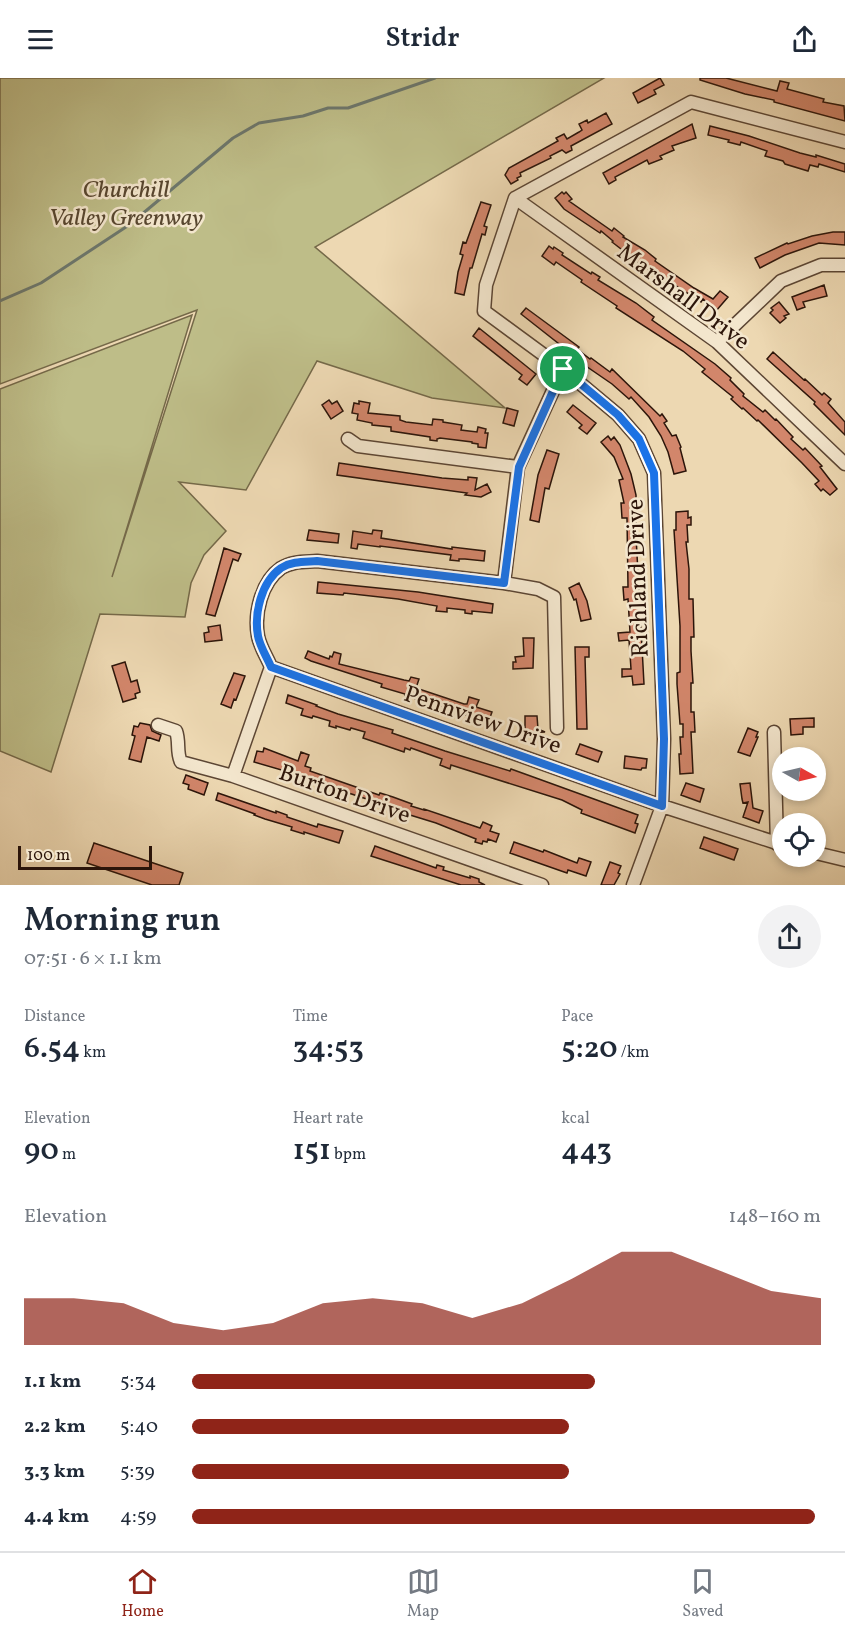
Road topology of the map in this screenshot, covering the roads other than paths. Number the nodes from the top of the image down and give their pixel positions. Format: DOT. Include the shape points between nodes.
graph roads {
  1 [pos="845,142"];
  2 [pos="515,198"];
  3 [pos="845,265"];
  4 [pos="717,342"];
  5 [pos="563,369"];
  6 [pos="348,440"];
  7 [pos="845,464"];
  8 [pos="519,467"];
  9 [pos="504,583"];
  10 [pos="271,667"];
  11 [pos="158,725"];
  12 [pos="557,728"];
  13 [pos="774,732"];
  14 [pos="233,776"];
  15 [pos="662,806"];
  16 [pos="778,813"];
  17 [pos="772,842"];
  18 [pos="826,855"];
  19 [pos="845,860"];
  20 [pos="542,885"];
  21 [pos="633,885"];
  1 -- 2 [label="street" via="691,102"];
  2 -- 4 [label="street, Marshall Drive"];
  2 -- 5 [label="street, Richland Drive" via="486,285 484,311"];
  3 -- 4 [label="street" via="821,265 781,281"];
  4 -- 7 [label="street, Marshall Drive"];
  5 -- 8 [label="street"];
  5 -- 15 [label="street, Richland Drive" via="618,415 639,439 654,473 664,739"];
  6 -- 8 [label="street" via="358,446"];
  8 -- 9 [label="street"];
  9 -- 10 [label="street" via="317,561 295,562 280,569 265,588 257,612 258,637"];
  9 -- 12 [label="street" via="538,589 554,597"];
  10 -- 14 [label="street"];
  10 -- 15 [label="street, Pennview Drive"];
  11 -- 14 [label="street, Burton Drive" via="176,731 181,762"];
  13 -- 16 [label="street"];
  14 -- 20 [label="street, Burton Drive"];
  15 -- 17 [label="street, Pennview Drive"];
  15 -- 21 [label="street, Richland Drive"];
  18 -- 19 [label="street"];
}
